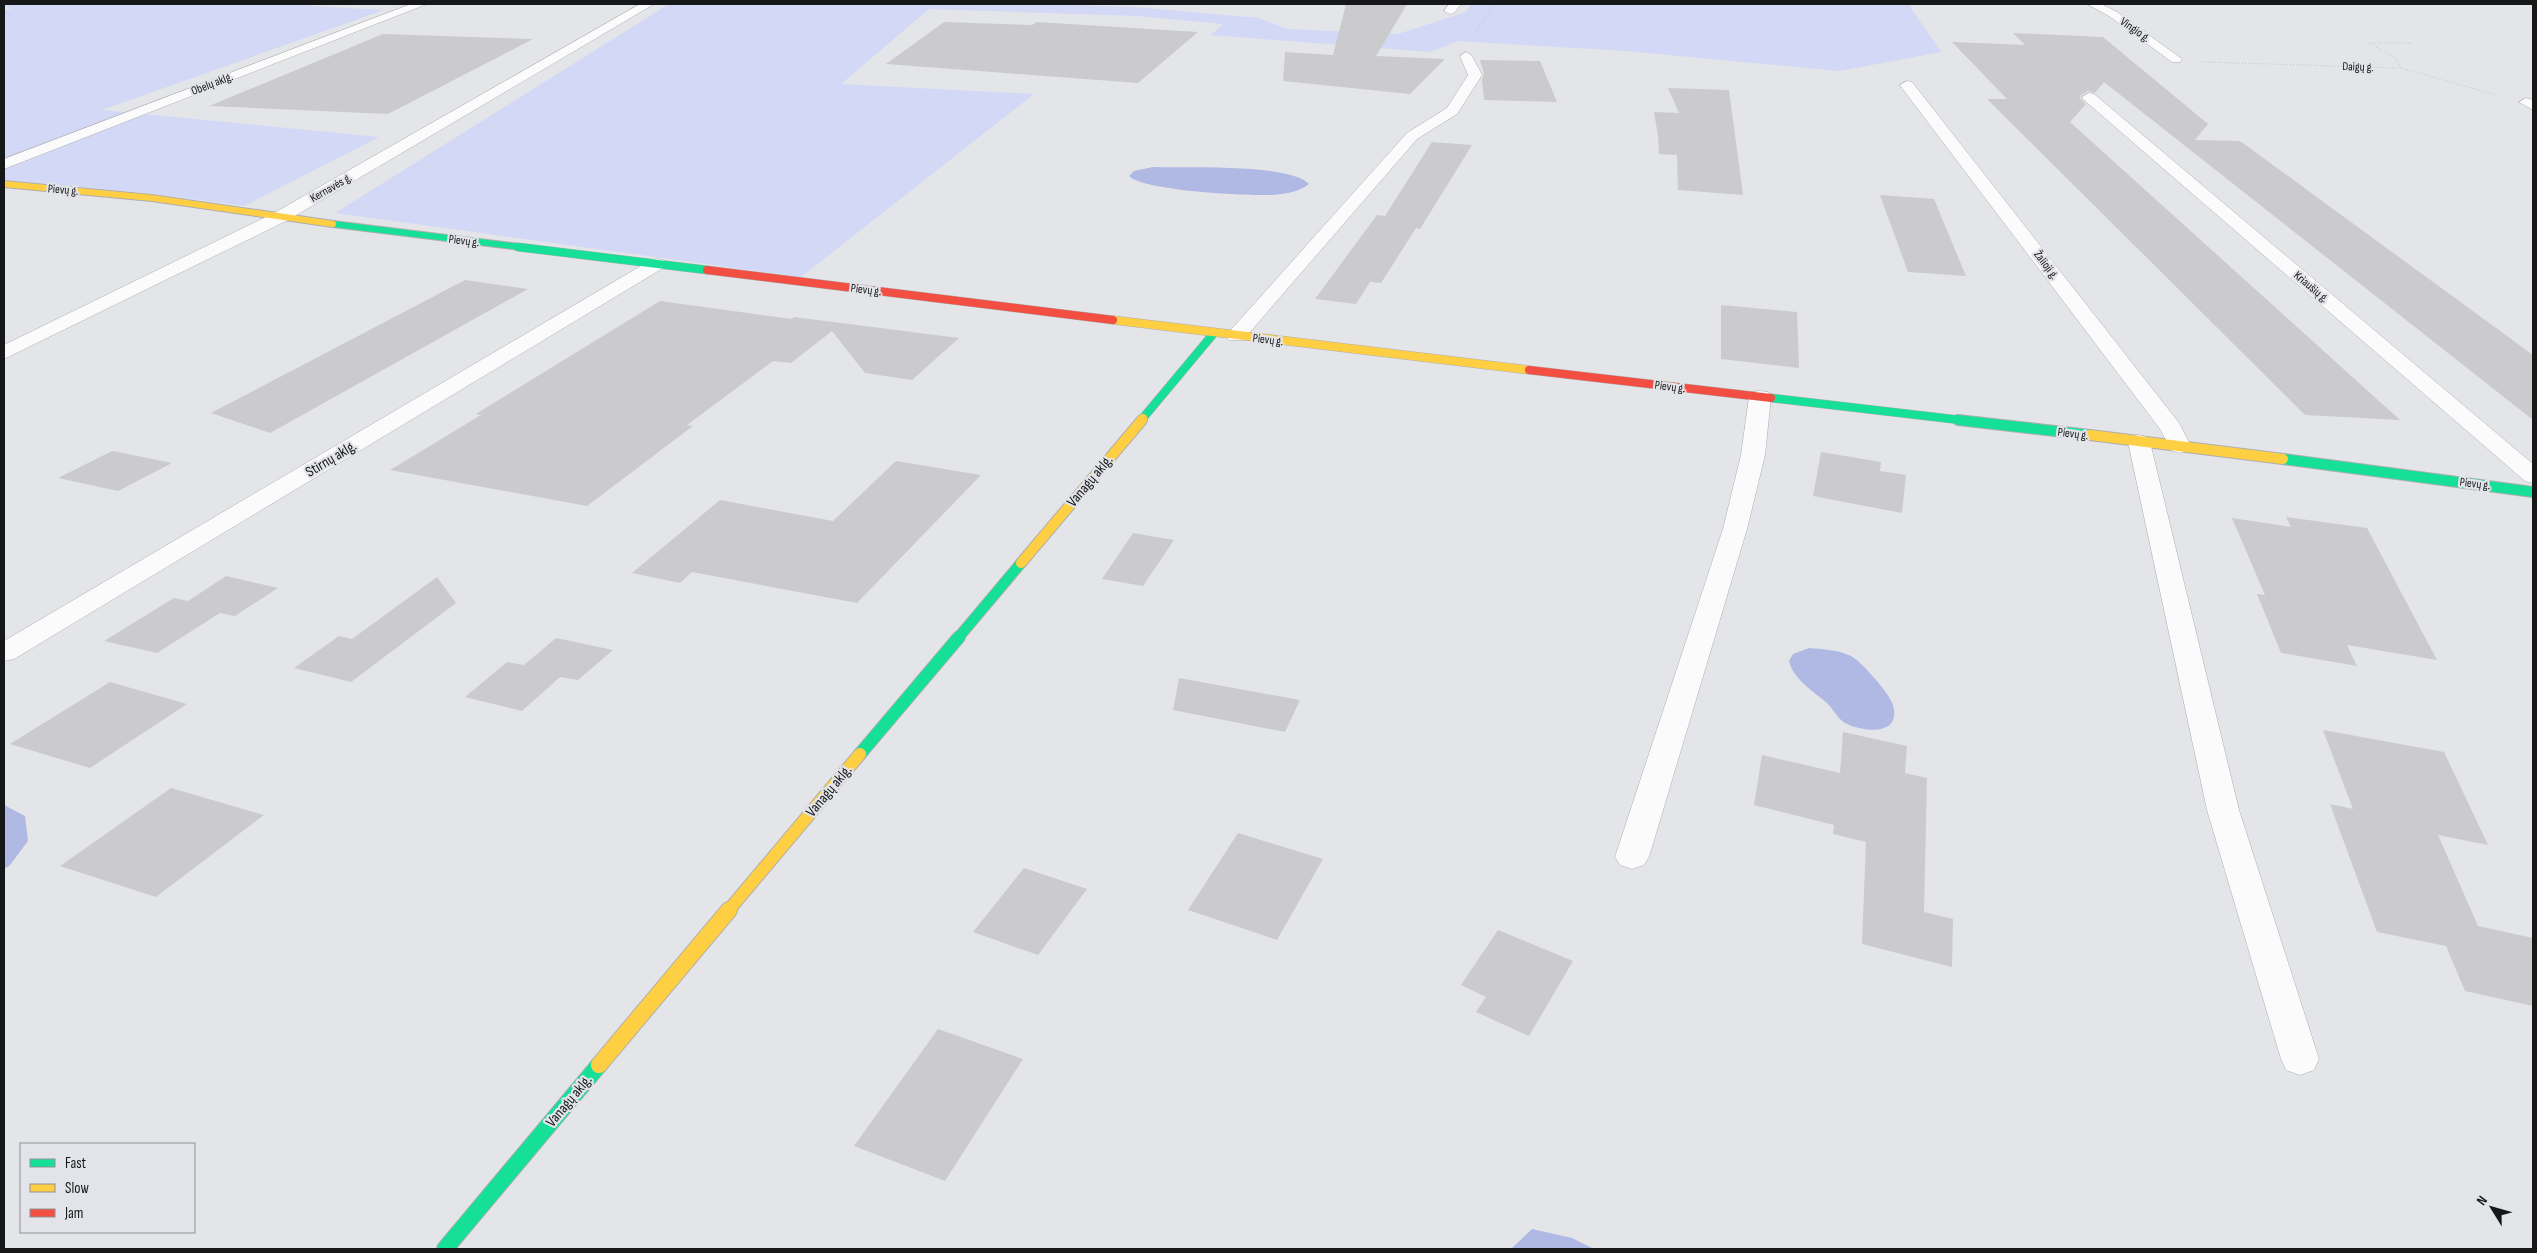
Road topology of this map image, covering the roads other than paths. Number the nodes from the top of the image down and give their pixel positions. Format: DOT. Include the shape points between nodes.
graph roads {
  1 [pos="421,4"];
  2 [pos="648,4"];
  3 [pos="2093,4"];
  4 [pos="1466,56"];
  5 [pos="2176,59"];
  6 [pos="1907,85"];
  7 [pos="2089,97"];
  8 [pos="4,164"];
  9 [pos="4,184"];
  10 [pos="282,216"];
  11 [pos="657,264"];
  12 [pos="1214,333"];
  13 [pos="1236,336"];
  14 [pos="4,353"];
  15 [pos="1760,397"];
  16 [pos="2139,442"];
  17 [pos="2180,446"];
  18 [pos="2533,476"];
  19 [pos="2533,492"];
  20 [pos="4,653"];
  21 [pos="1632,857"];
  22 [pos="2300,1059"];
  23 [pos="445,1249"];
  1 -- 8 [label="street, Obelų aklg."];
  2 -- 10 [label="street, Kernavės g."];
  3 -- 5 [label="street, Vingio g." via="2113,14"];
  4 -- 13 [label="street" via="1475,75 1452,111 1412,136"];
  6 -- 17 [label="street, Žalioji g." via="2171,428"];
  7 -- 18 [label="street, Kriaušių g."];
  9 -- 10 [label="street, Pievų g." via="152,198"];
  10 -- 11 [label="street, Pievų g."];
  10 -- 14 [label="street, Kernavės g."];
  11 -- 12 [label="street, Pievų g."];
  11 -- 20 [label="street, Stirnų aklg."];
  12 -- 13 [label="street, Pievų g."];
  12 -- 23 [label="street, Vanagų aklg."];
  13 -- 15 [label="street, Pievų g."];
  15 -- 16 [label="street, Pievų g."];
  15 -- 21 [label="street" via="1753,455 1736,529"];
  16 -- 17 [label="street, Pievų g."];
  16 -- 22 [label="street" via="2224,810"];
  17 -- 19 [label="street, Pievų g."];
}
